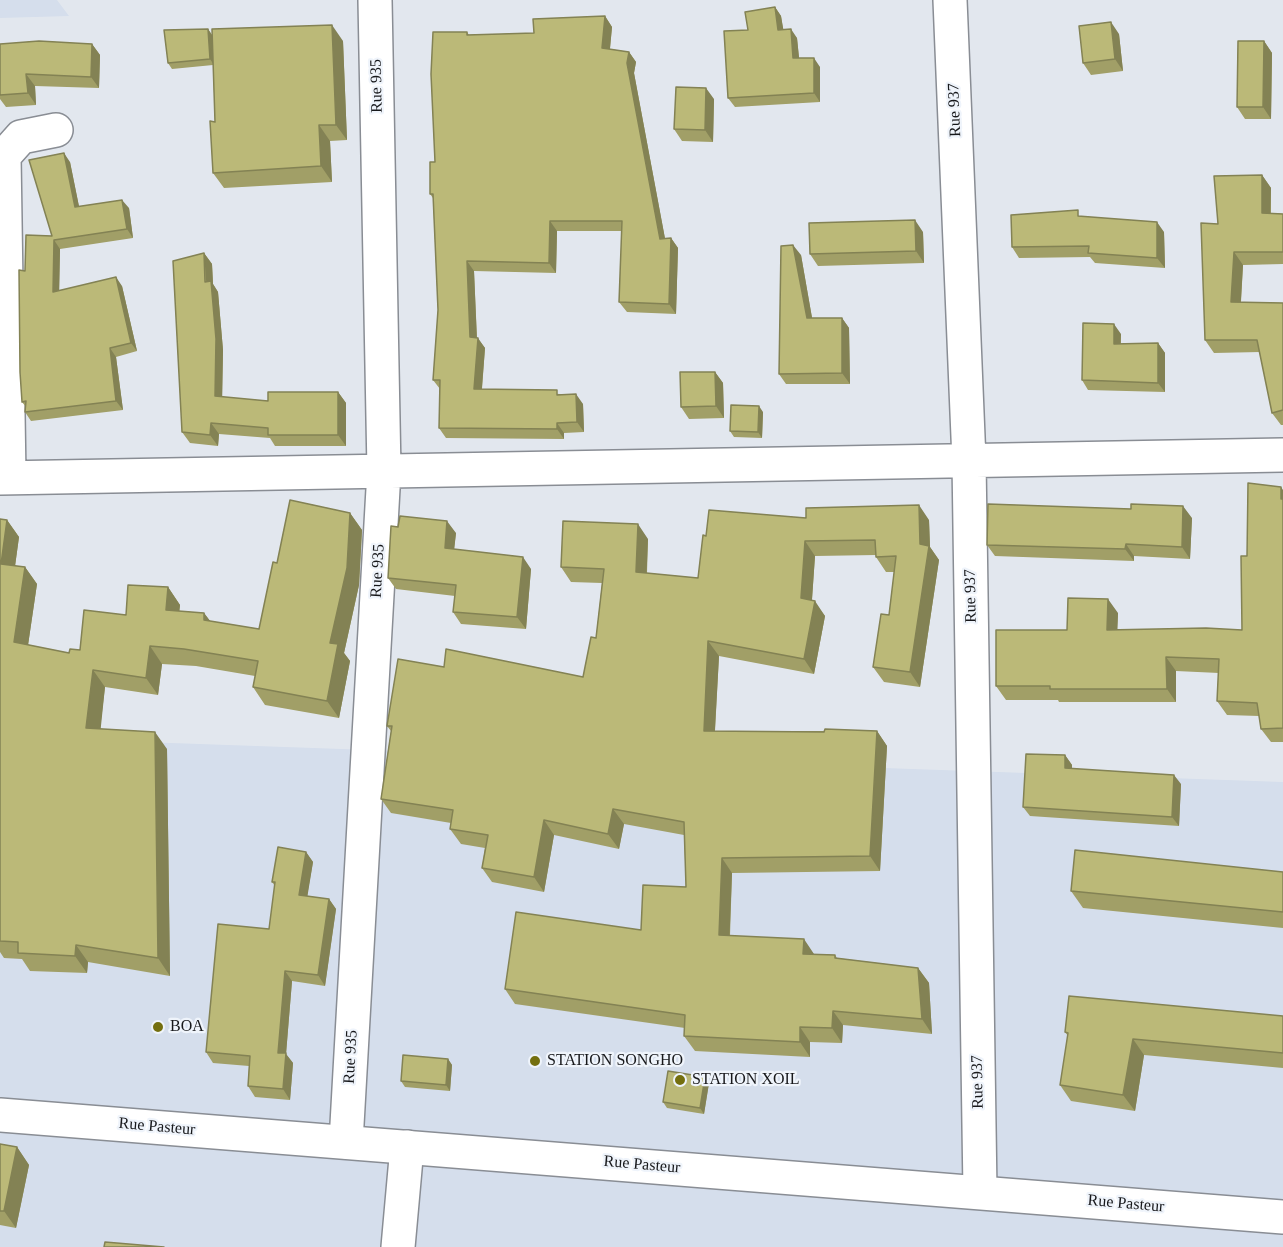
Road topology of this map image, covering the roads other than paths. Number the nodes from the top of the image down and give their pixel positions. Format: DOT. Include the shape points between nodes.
graph roads {
  1 [pos="375,0"];
  2 [pos="950,0"];
  3 [pos="56,129"];
  4 [pos="1283,455"];
  5 [pos="969,461"];
  6 [pos="384,471"];
  7 [pos="4,478"];
  8 [pos="0,1114"];
  9 [pos="346,1142"];
  10 [pos="407,1147"];
  11 [pos="980,1192"];
  12 [pos="1283,1217"];
  13 [pos="398,1247"];
  1 -- 6 [label="street, Rue 935"];
  2 -- 5 [label="street, Rue 937"];
  3 -- 7 [label="street" via="21,137 4,156"];
  4 -- 5 [label="street"];
  5 -- 6 [label="street"];
  5 -- 11 [label="street, Rue 937"];
  6 -- 7 [label="street"];
  6 -- 9 [label="street, Rue 935"];
  8 -- 9 [label="street, Rue Pasteur"];
  9 -- 10 [label="street, Rue Pasteur"];
  10 -- 11 [label="street, Rue Pasteur"];
  10 -- 13 [label="street"];
  11 -- 12 [label="street, Rue Pasteur"];
}
